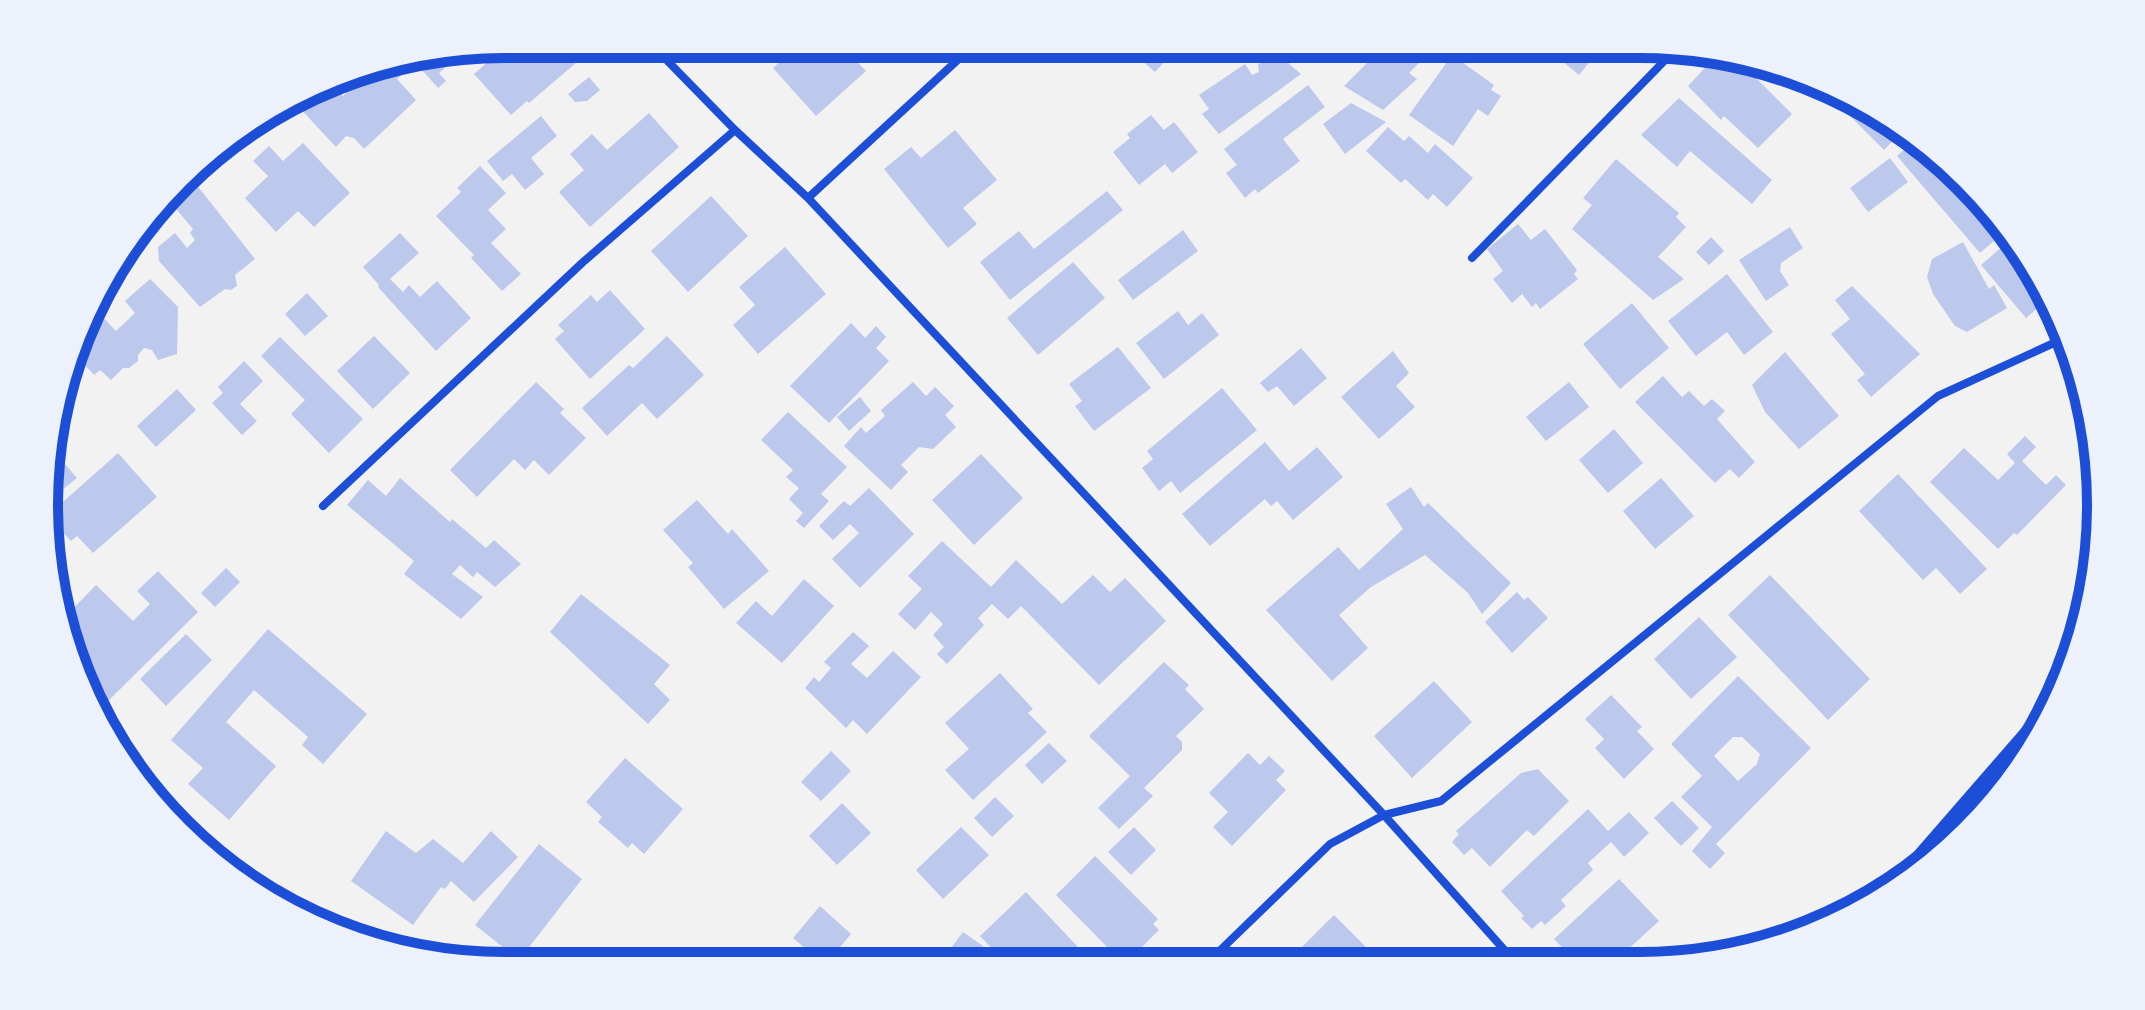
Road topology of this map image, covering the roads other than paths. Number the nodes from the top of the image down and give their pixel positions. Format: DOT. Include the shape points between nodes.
graph roads {
  1 [pos="665,58"];
  2 [pos="960,58"];
  3 [pos="1666,59"];
  4 [pos="735,130"];
  5 [pos="808,198"];
  6 [pos="1472,258"];
  7 [pos="2056,342"];
  8 [pos="323,506"];
  9 [pos="2001,768"];
  10 [pos="1384,815"];
  11 [pos="1952,825"];
  12 [pos="1218,952"];
  13 [pos="1506,952"];
  1 -- 4 [label="street"];
  2 -- 5 [label="street"];
  3 -- 6 [label="street"];
  4 -- 5 [label="street"];
  4 -- 8 [label="street" via="582,263"];
  5 -- 10 [label="street"];
  7 -- 10 [label="street" via="1938,396 1441,801"];
  9 -- 11 [label="highway"];
  10 -- 12 [label="street" via="1330,844"];
  10 -- 13 [label="street"];
}
